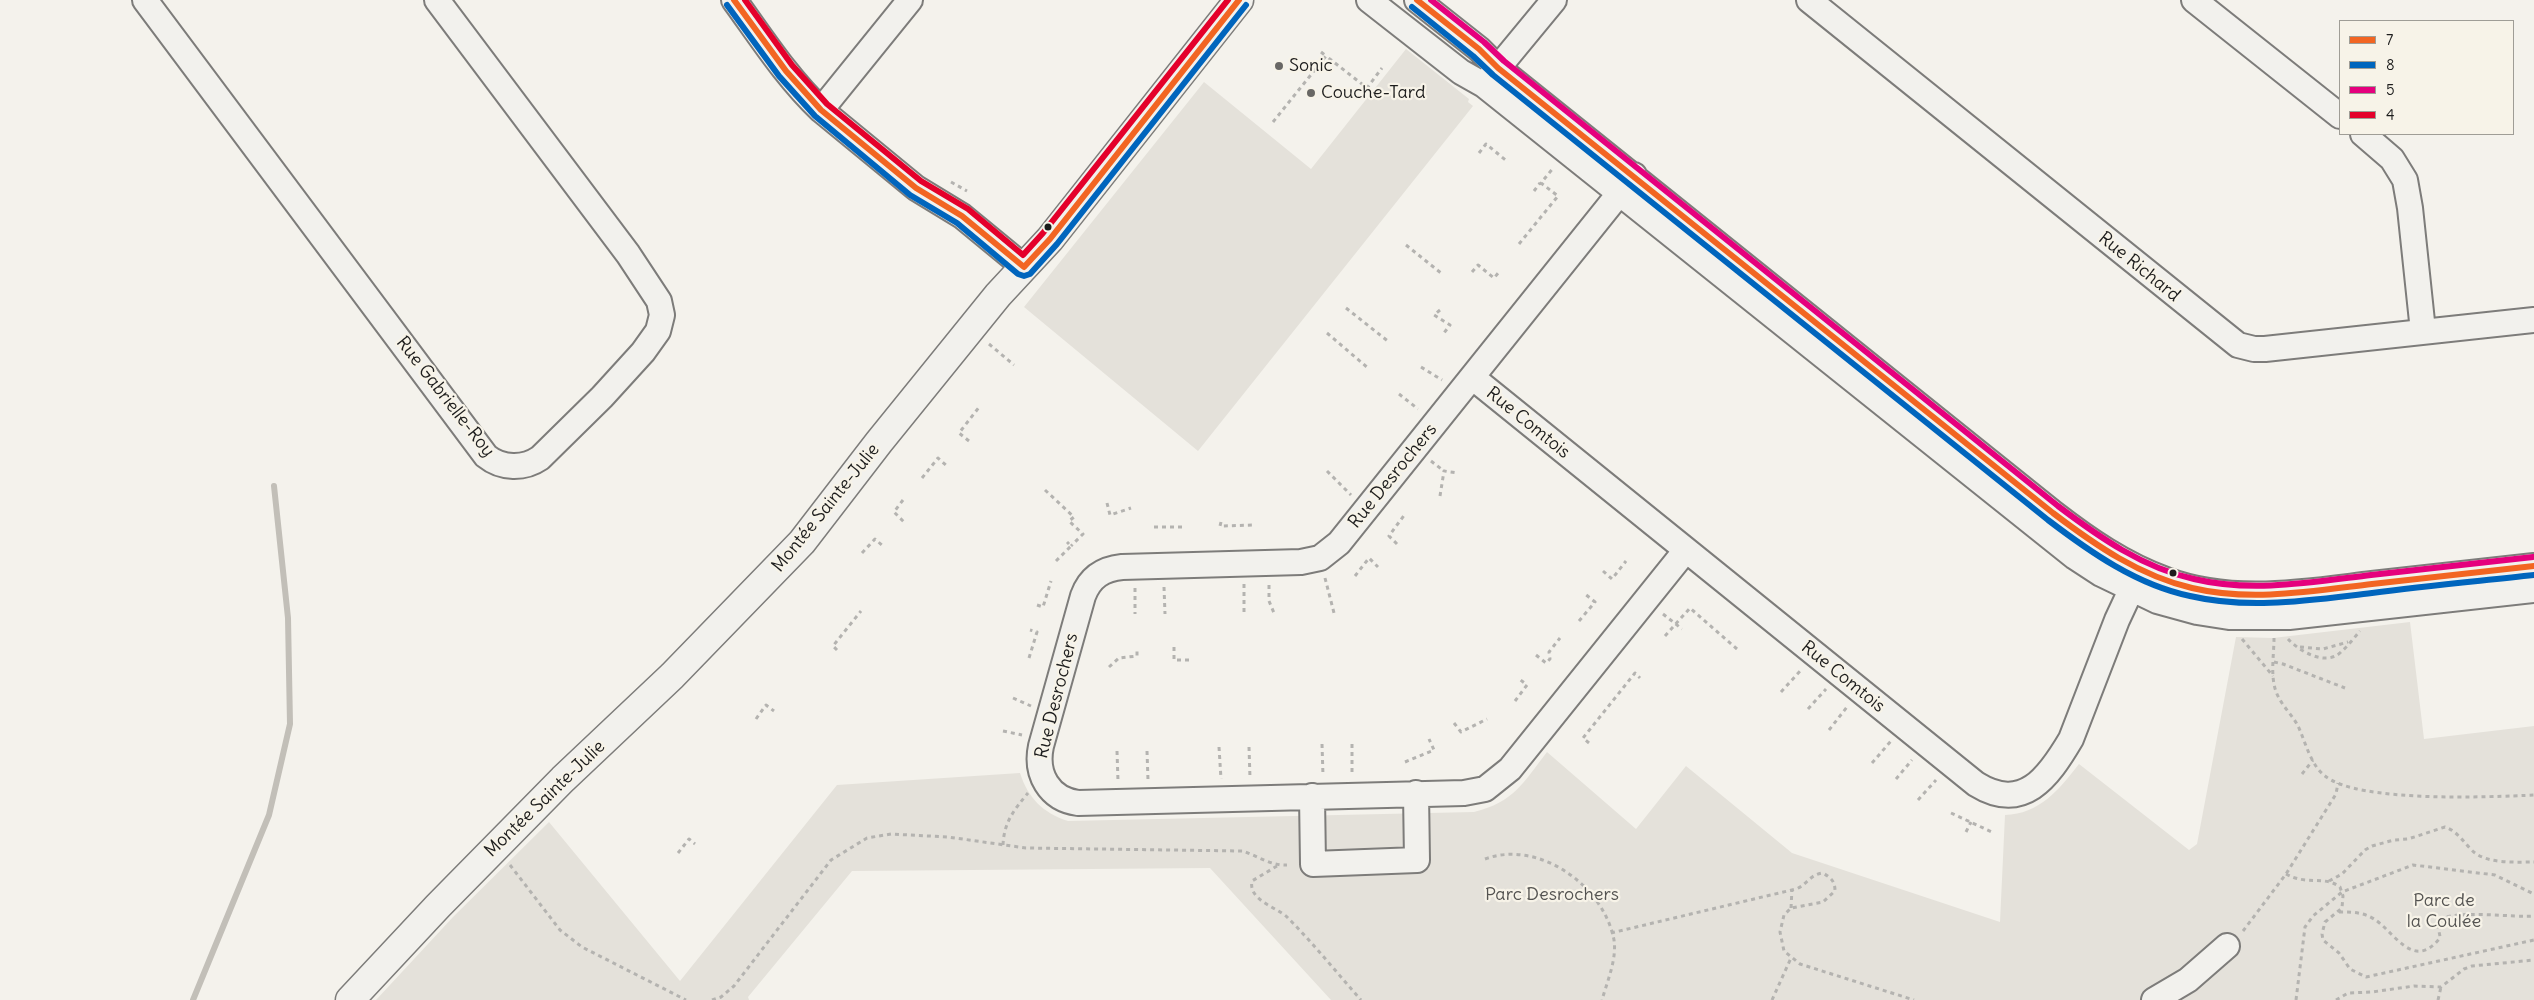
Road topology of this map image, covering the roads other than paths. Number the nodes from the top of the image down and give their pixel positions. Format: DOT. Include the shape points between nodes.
graph roads {
  1 [pos="145,0"];
  2 [pos="437,0"];
  3 [pos="734,0"];
  4 [pos="910,0"];
  5 [pos="1239,0"];
  6 [pos="1369,0"];
  7 [pos="1417,0"];
  8 [pos="1554,0"];
  9 [pos="1809,0"];
  10 [pos="2194,0"];
  11 [pos="1491,77"];
  12 [pos="821,110"];
  13 [pos="2339,115"];
  14 [pos="2364,135"];
  15 [pos="1627,184"];
  16 [pos="1024,267"];
  17 [pos="2534,320"];
  18 [pos="2423,332"];
  19 [pos="1472,378"];
  20 [pos="1686,550"];
  21 [pos="2534,566"];
  22 [pos="2136,579"];
  23 [pos="2534,590"];
  24 [pos="1416,793"];
  25 [pos="1312,796"];
  26 [pos="2227,946"];
  27 [pos="350,1000"];
  28 [pos="2154,1000"];
  1 -- 2 [label="street, Rue Gabrielle-Roy" via="486,456 507,466 522,466 540,458 643,352 658,331 661,309 657,296 628,254"];
  3 -- 12 [label="street"];
  4 -- 12 [label="street"];
  5 -- 16 [label="main road, Montée Sainte-Julie" via="1053,236"];
  6 -- 11 [label="street" via="1461,72"];
  7 -- 11 [label="street" via="1479,49"];
  8 -- 11 [label="street"];
  9 -- 18 [label="street, Rue Richard" via="2238,345 2265,349"];
  10 -- 13 [label="street"];
  11 -- 15 [label="street"];
  12 -- 16 [label="street" via="916,188 962,216"];
  14 -- 18 [label="street" via="2392,159 2405,180"];
  15 -- 19 [label="street, Rue Desrochers"];
  15 -- 22 [label="street"];
  16 -- 27 [label="main road, Montée Sainte-Julie" via="994,299 802,542 672,676 563,779"];
  17 -- 18 [label="street, Rue Richard"];
  19 -- 20 [label="street, Rue Comtois"];
  19 -- 25 [label="street, Rue Desrochers" via="1326,555 1301,562 1113,568 1095,576 1084,592 1039,756 1041,775 1053,791 1069,802"];
  20 -- 22 [label="street, Rue Comtois" via="1976,784 1999,796 2028,790 2072,739"];
  20 -- 24 [label="street, Rue Desrochers" via="1502,777 1476,792"];
  21 -- 22 [label="street" via="2272,594 2227,593 2166,580"];
  22 -- 23 [label="street" via="2157,600 2197,612 2251,618 2289,617"];
  24 -- 25 [label="street, Rue Desrochers"];
  24 -- 25 [label="street" via="1417,860 1323,864 1313,864"];
  26 -- 28 [label="street" via="2188,980"];
}
